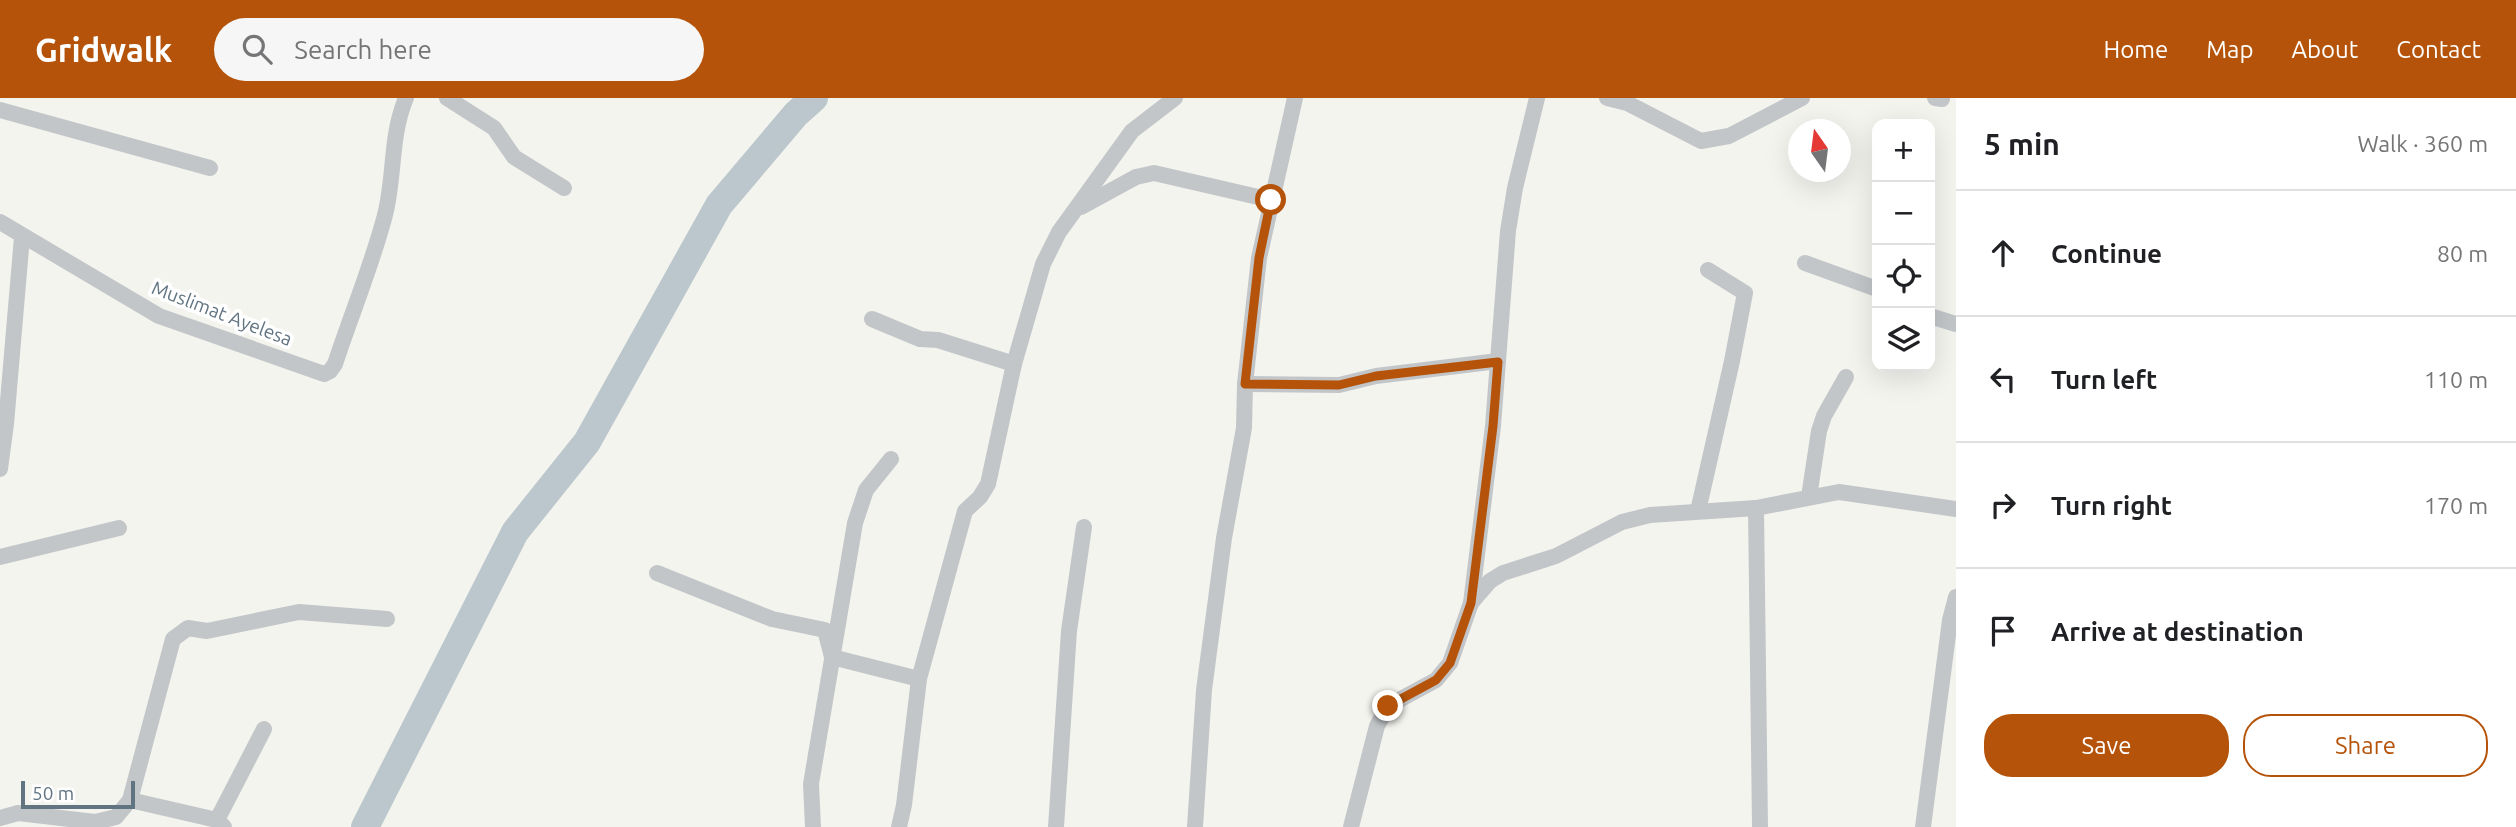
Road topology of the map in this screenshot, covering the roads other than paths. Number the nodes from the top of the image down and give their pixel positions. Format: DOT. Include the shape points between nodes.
graph roads {
  1 [pos="406,98"];
  2 [pos="447,98"];
  3 [pos="1175,98"];
  4 [pos="1294,98"];
  5 [pos="1537,98"];
  6 [pos="1607,98"];
  7 [pos="1802,98"];
  8 [pos="0,110"];
  9 [pos="210,168"];
  10 [pos="564,188"];
  11 [pos="1271,200"];
  12 [pos="1075,209"];
  13 [pos="0,222"];
  14 [pos="22,237"];
  15 [pos="1805,263"];
  16 [pos="1708,270"];
  17 [pos="1872,287"];
  18 [pos="1935,318"];
  19 [pos="872,319"];
  20 [pos="1956,324"];
  21 [pos="1498,362"];
  22 [pos="1014,364"];
  23 [pos="1846,377"];
  24 [pos="1245,384"];
  25 [pos="891,459"];
  26 [pos="0,469"];
  27 [pos="1809,497"];
  28 [pos="1756,508"];
  29 [pos="1956,509"];
  30 [pos="1698,511"];
  31 [pos="1084,527"];
  32 [pos="119,528"];
  33 [pos="0,557"];
  34 [pos="657,573"];
  35 [pos="1956,597"];
  36 [pos="1471,603"];
  37 [pos="387,620"];
  38 [pos="832,657"];
  39 [pos="919,679"];
  40 [pos="1939,703"];
  41 [pos="1956,705"];
  42 [pos="264,729"];
  43 [pos="130,800"];
  44 [pos="0,818"];
  45 [pos="220,823"];
  46 [pos="813,827"];
  47 [pos="899,827"];
  48 [pos="1056,827"];
  49 [pos="1195,827"];
  50 [pos="1351,827"];
  51 [pos="1760,827"];
  52 [pos="1923,827"];
  1 -- 14 [label="street, Muslimat Ayelesa" via="395,130 384,217 335,364 324,374 159,316"];
  2 -- 10 [label="street" via="494,128 514,157"];
  3 -- 12 [label="street" via="1132,131"];
  4 -- 11 [label="street"];
  5 -- 21 [label="street" via="1508,231"];
  6 -- 7 [label="street" via="1627,103 1701,141 1729,136"];
  8 -- 9 [label="street"];
  11 -- 12 [label="street" via="1154,173 1136,177"];
  11 -- 24 [label="street" via="1259,258"];
  12 -- 22 [label="street" via="1042,264"];
  13 -- 14 [label="street, Muslimat Ayelesa"];
  14 -- 26 [label="street"];
  15 -- 17 [label="street"];
  16 -- 30 [label="street" via="1745,293"];
  18 -- 20 [label="street"];
  19 -- 22 [label="street" via="906,334"];
  21 -- 24 [label="street" via="1376,376 1339,385"];
  21 -- 36 [label="street"];
  22 -- 39 [label="street" via="988,484 965,511"];
  23 -- 27 [label="street" via="1819,431"];
  24 -- 49 [label="street" via="1244,428 1204,690"];
  25 -- 38 [label="street" via="866,490 855,523"];
  27 -- 28 [label="street"];
  27 -- 29 [label="street" via="1839,492"];
  28 -- 30 [label="street"];
  28 -- 51 [label="street"];
  30 -- 36 [label="street" via="1622,522 1556,556 1503,573"];
  31 -- 48 [label="street" via="1069,631"];
  32 -- 33 [label="street"];
  34 -- 38 [label="street" via="772,619 825,630"];
  35 -- 40 [label="street"];
  36 -- 50 [label="street" via="1450,663 1436,680 1388,706 1377,726"];
  37 -- 43 [label="street" via="299,612 208,631 188,628 173,639"];
  38 -- 39 [label="street"];
  38 -- 46 [label="street" via="811,784"];
  39 -- 47 [label="street"];
  40 -- 41 [label="street"];
  40 -- 52 [label="street"];
  42 -- 45 [label="street"];
  43 -- 44 [label="street" via="116,817 95,822 18,813"];
  43 -- 45 [label="street"];
}
